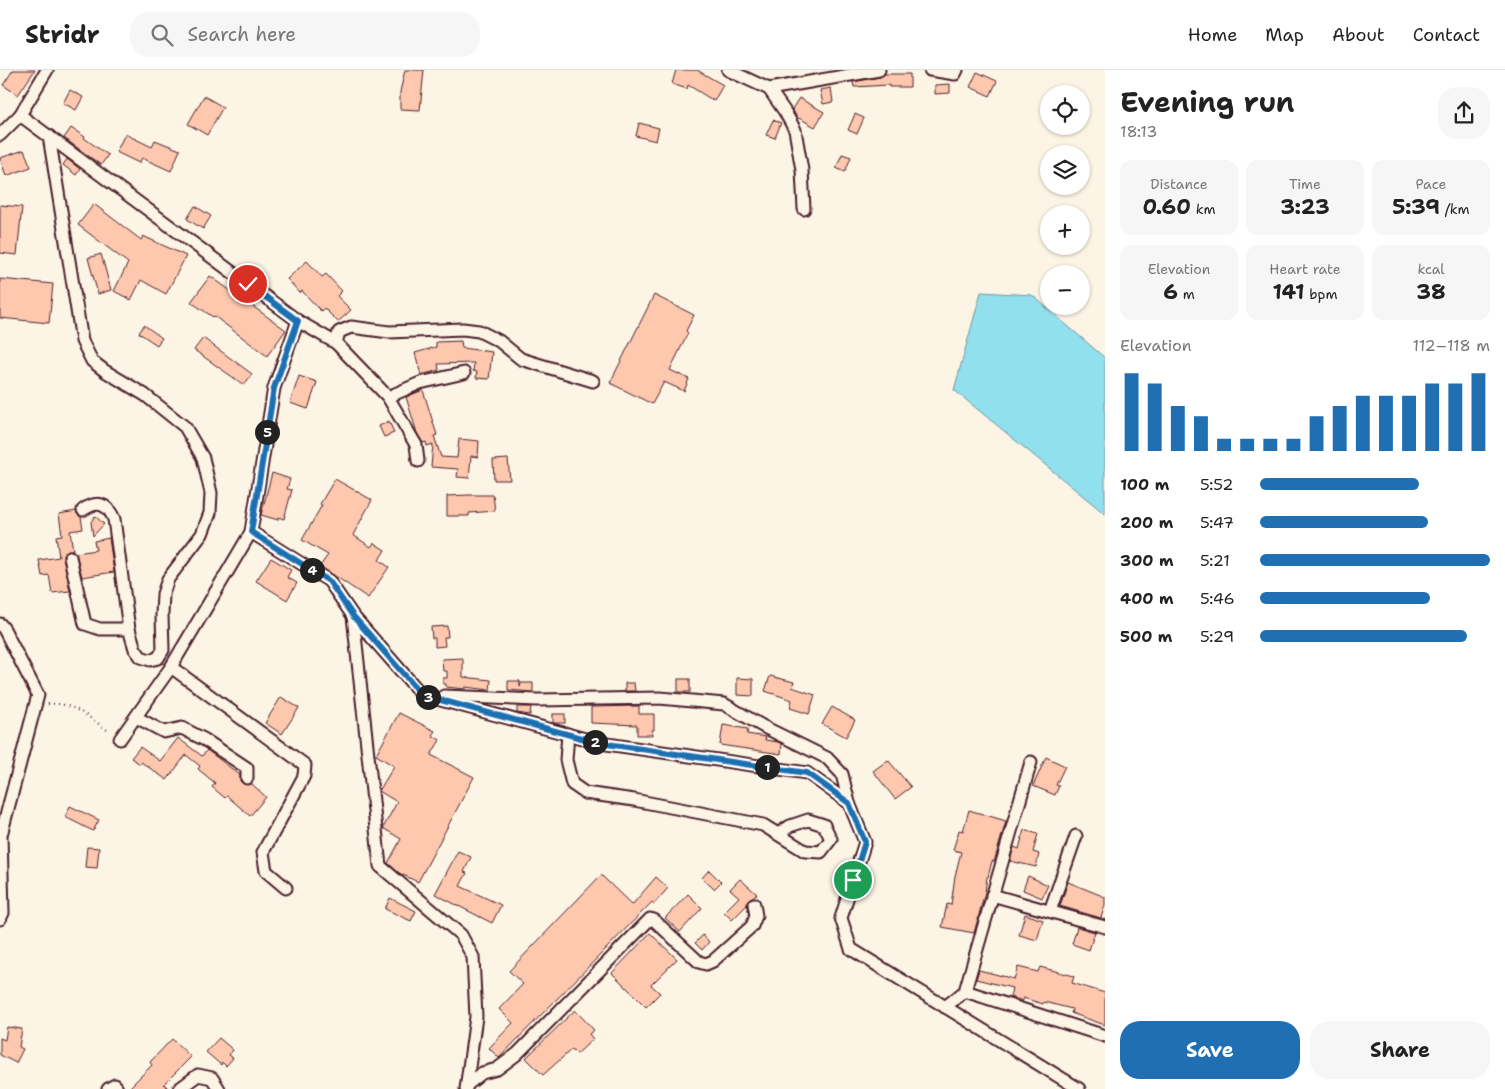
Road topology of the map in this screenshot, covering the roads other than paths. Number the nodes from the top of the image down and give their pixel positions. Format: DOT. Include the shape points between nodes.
graph roads {
  1 [pos="47,70"];
  2 [pos="728,70"];
  3 [pos="879,70"];
  4 [pos="930,70"];
  5 [pos="957,70"];
  6 [pos="769,89"];
  7 [pos="20,115"];
  8 [pos="0,135"];
  9 [pos="49,136"];
  10 [pos="804,209"];
  11 [pos="298,321"];
  12 [pos="336,343"];
  13 [pos="464,373"];
  14 [pos="592,381"];
  15 [pos="388,397"];
  16 [pos="418,461"];
  17 [pos="83,510"];
  18 [pos="251,532"];
  19 [pos="70,557"];
  20 [pos="353,616"];
  21 [pos="0,624"];
  22 [pos="129,629"];
  23 [pos="171,667"];
  24 [pos="422,695"];
  25 [pos="136,717"];
  26 [pos="568,734"];
  27 [pos="120,739"];
  28 [pos="1030,762"];
  29 [pos="248,778"];
  30 [pos="849,803"];
  31 [pos="778,834"];
  32 [pos="0,835"];
  33 [pos="1076,836"];
  34 [pos="286,888"];
  35 [pos="1,889"];
  36 [pos="992,895"];
  37 [pos="754,904"];
  38 [pos="1050,911"];
  39 [pos="0,919"];
  40 [pos="1105,927"];
  41 [pos="965,991"];
  42 [pos="945,1007"];
  43 [pos="1105,1036"];
  44 [pos="466,1087"];
  45 [pos="108,1089"];
  46 [pos="118,1089"];
  47 [pos="179,1089"];
  48 [pos="219,1089"];
  49 [pos="1079,1089"];
  1 -- 7 [label="street"];
  2 -- 6 [label="street"];
  3 -- 6 [label="street"];
  4 -- 5 [label="street" via="955,74"];
  6 -- 10 [label="street" via="795,130"];
  7 -- 8 [label="street"];
  7 -- 9 [label="street"];
  9 -- 11 [label="street"];
  9 -- 22 [label="street" via="82,341 92,361 145,395 185,427 203,458 211,492 210,513 202,534 168,579 162,608 163,650 158,658 141,657"];
  11 -- 12 [label="street"];
  11 -- 18 [label="street" via="274,388"];
  12 -- 14 [label="street" via="339,332 351,326 389,332 479,330 521,359"];
  12 -- 15 [label="street"];
  13 -- 15 [label="street" via="420,383"];
  15 -- 16 [label="street" via="416,445"];
  17 -- 22 [label="street" via="91,504 103,504 114,518"];
  18 -- 20 [label="street" via="329,581"];
  18 -- 23 [label="street"];
  19 -- 22 [label="street" via="85,624 100,629"];
  20 -- 24 [label="street"];
  20 -- 44 [label="street" via="380,866 461,935 473,957 476,1016"];
  21 -- 32 [label="street" via="38,695"];
  23 -- 25 [label="street"];
  23 -- 34 [label="street" via="305,764 304,776 263,852 266,871"];
  24 -- 26 [label="street"];
  24 -- 30 [label="street" via="537,700 660,698 724,704 827,758 842,774"];
  25 -- 27 [label="street"];
  25 -- 29 [label="street" via="164,732 182,728 205,740 246,768"];
  26 -- 30 [label="street" via="600,743 807,773"];
  26 -- 31 [label="street" via="566,760 572,784 585,793 763,825"];
  28 -- 36 [label="street"];
  30 -- 42 [label="street" via="865,842 842,918 851,949"];
  32 -- 35 [label="street"];
  33 -- 38 [label="street"];
  35 -- 39 [label="street" via="3,913"];
  36 -- 38 [label="street"];
  36 -- 41 [label="street"];
  37 -- 44 [label="street" via="756,916 752,926 706,964 699,962 650,919 517,1054 497,1069 482,1073"];
  38 -- 40 [label="street"];
  41 -- 42 [label="street"];
  41 -- 43 [label="street"];
  42 -- 49 [label="street"];
  45 -- 46 [label="street" via="115,1085"];
  47 -- 48 [label="street" via="198,1075 212,1078"];
}
